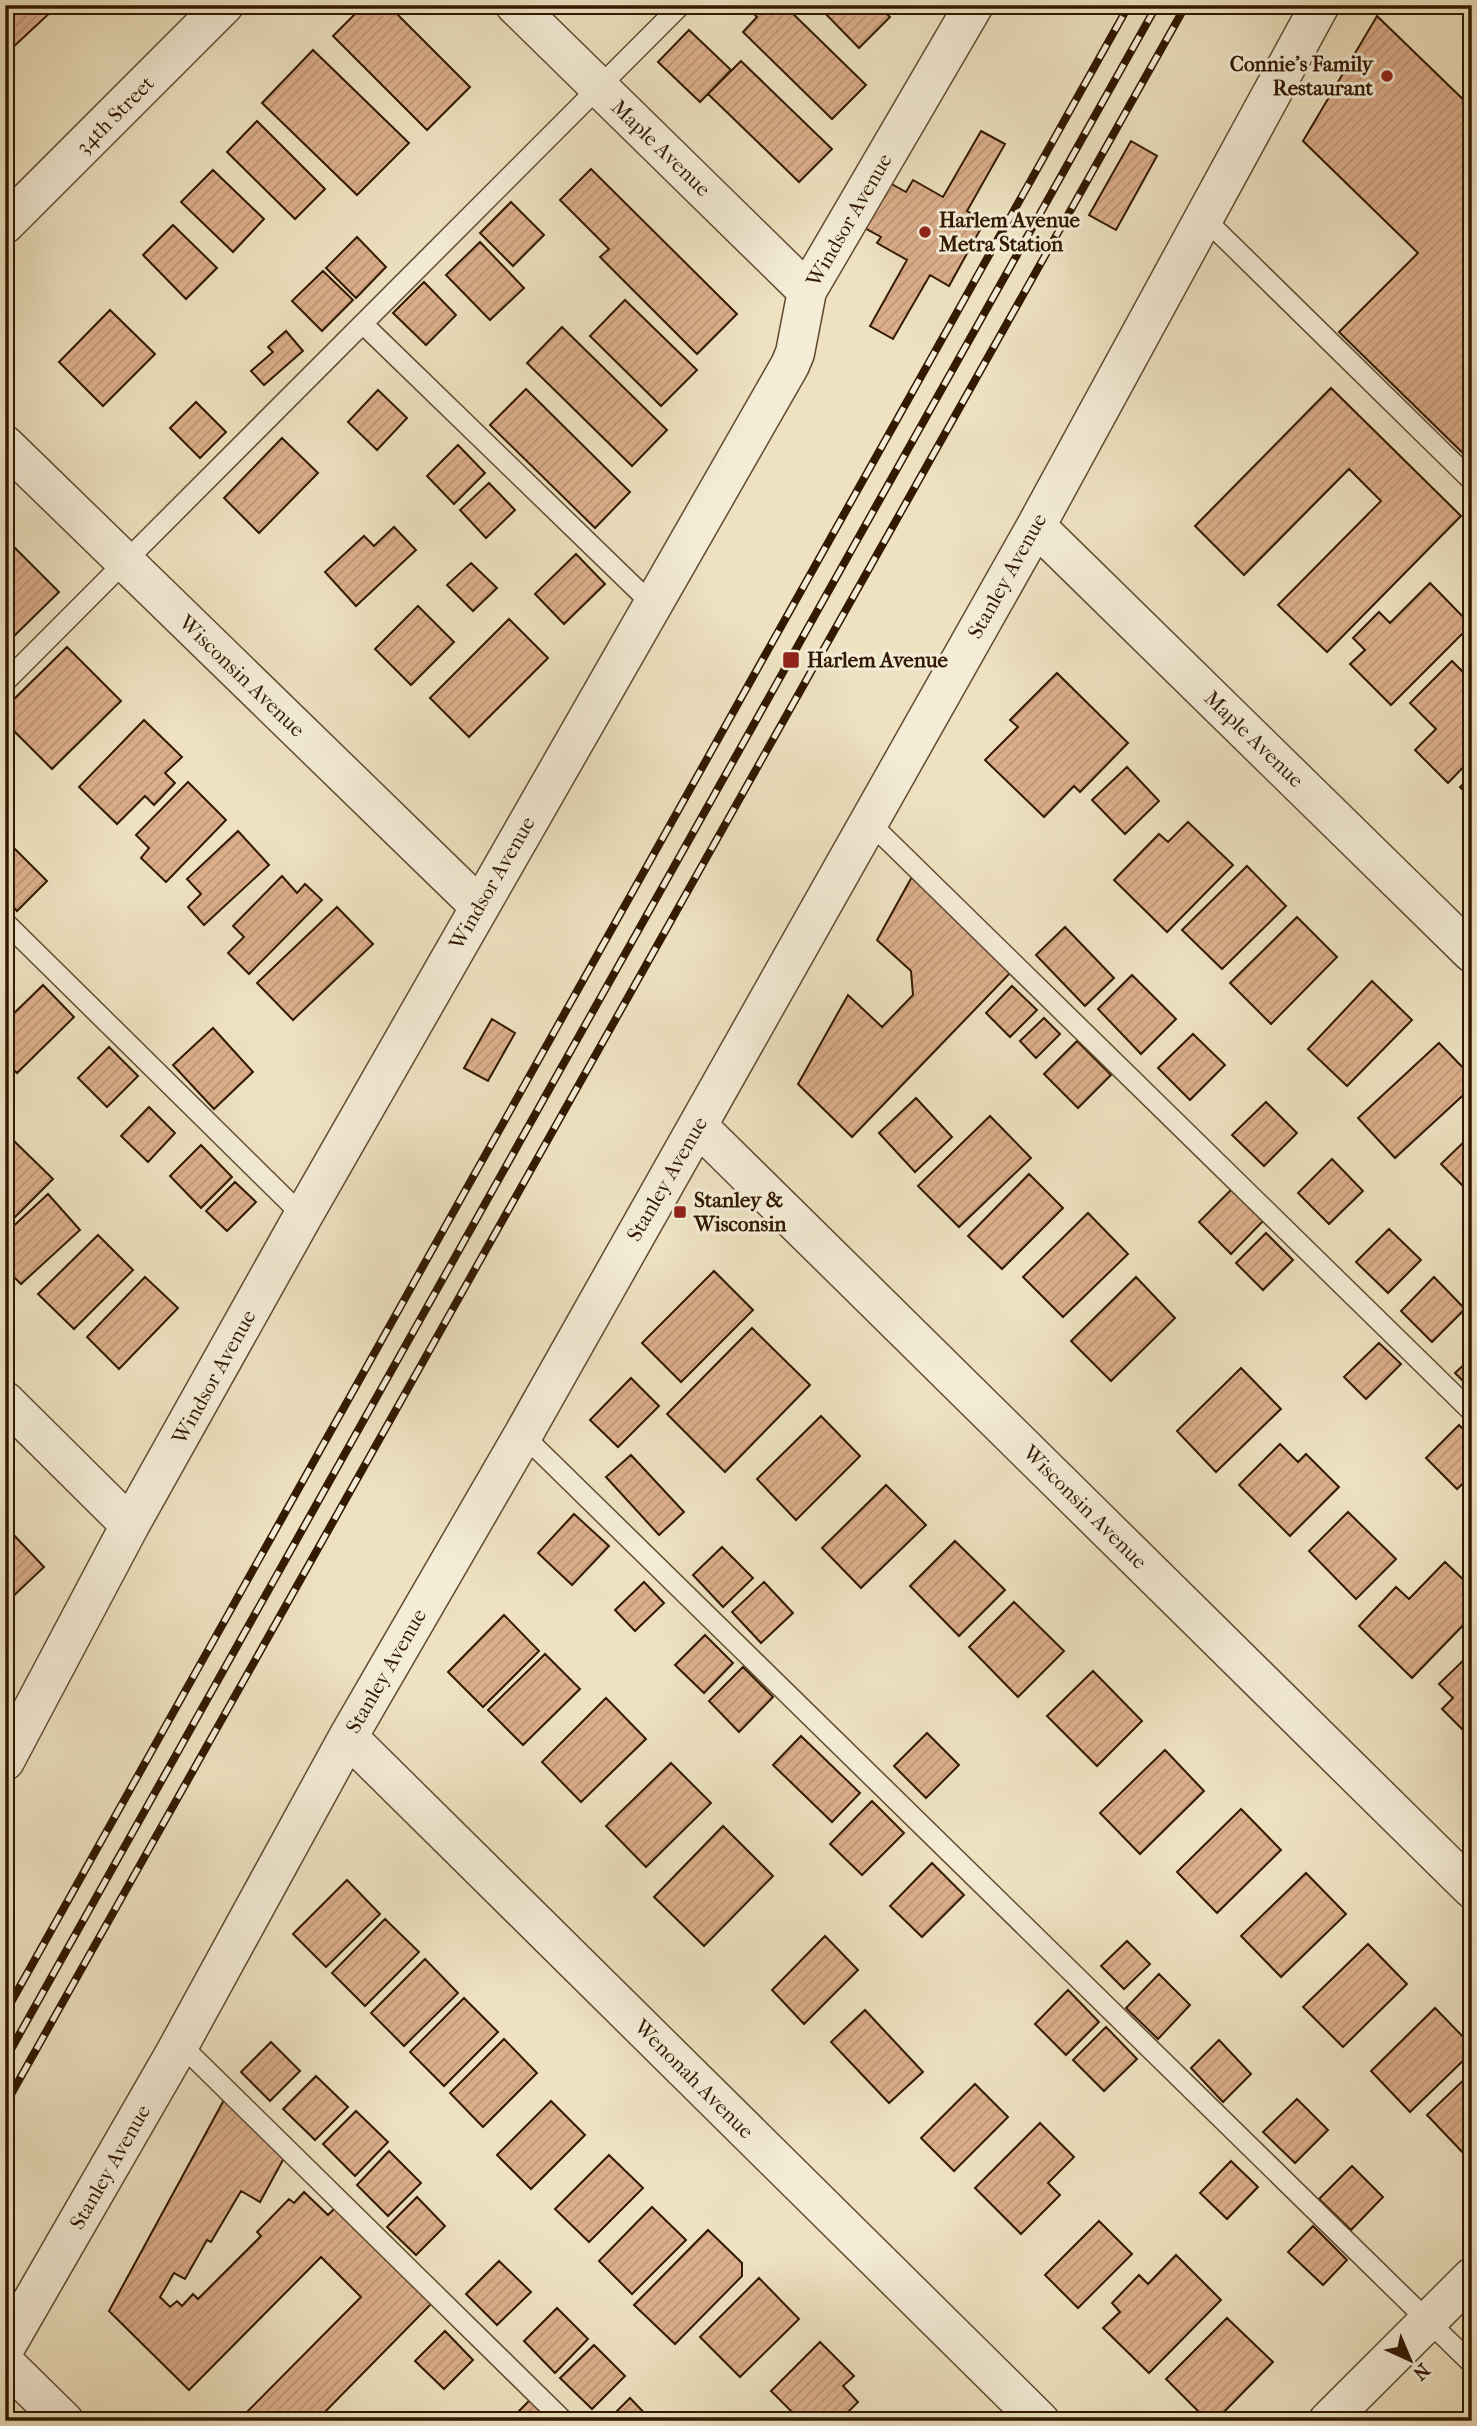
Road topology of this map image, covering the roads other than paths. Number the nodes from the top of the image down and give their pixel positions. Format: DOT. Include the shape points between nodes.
graph roads {
  1 [pos="224,5"];
  2 [pos="515,5"];
  3 [pos="681,5"];
  4 [pos="975,5"];
  5 [pos="1320,5"];
  6 [pos="599,87"];
  7 [pos="1203,217"];
  8 [pos="5,224"];
  9 [pos="807,291"];
  10 [pos="363,324"];
  11 [pos="5,445"];
  12 [pos="1472,481"];
  13 [pos="1036,526"];
  14 [pos="125,562"];
  15 [pos="654,606"];
  16 [pos="5,682"];
  17 [pos="869,822"];
  18 [pos="479,906"];
  19 [pos="5,922"];
  20 [pos="1472,953"];
  21 [pos="698,1126"];
  22 [pos="303,1216"];
  23 [pos="5,1401"];
  24 [pos="1472,1412"];
  25 [pos="523,1435"];
  26 [pos="130,1525"];
  27 [pos="348,1737"];
  28 [pos="5,1761"];
  29 [pos="1472,1889"];
  30 [pos="180,2044"];
  31 [pos="1472,2277"];
  32 [pos="1428,2321"];
  33 [pos="5,2348"];
  34 [pos="5,2363"];
  35 [pos="1472,2364"];
  36 [pos="64,2421"];
  37 [pos="564,2421"];
  38 [pos="1040,2421"];
  39 [pos="1328,2421"];
  1 -- 8 [label="street, 34th Street"];
  2 -- 6 [label="street, Maple Avenue"];
  3 -- 6 [label="lane"];
  4 -- 9 [label="street, Windsor Avenue"];
  5 -- 7 [label="street, Stanley Avenue"];
  6 -- 9 [label="street, Maple Avenue"];
  6 -- 10 [label="lane"];
  7 -- 12 [label="lane"];
  7 -- 13 [label="street, Stanley Avenue"];
  9 -- 15 [label="street, Windsor Avenue" via="790,365"];
  10 -- 14 [label="lane"];
  10 -- 15 [label="lane"];
  11 -- 14 [label="street, Wisconsin Avenue"];
  13 -- 17 [label="street, Stanley Avenue"];
  13 -- 20 [label="street, Maple Avenue"];
  14 -- 16 [label="lane"];
  14 -- 18 [label="street, Wisconsin Avenue"];
  15 -- 18 [label="street, Windsor Avenue"];
  17 -- 21 [label="street, Stanley Avenue"];
  17 -- 24 [label="lane"];
  18 -- 22 [label="street, Windsor Avenue"];
  19 -- 22 [label="lane"];
  21 -- 25 [label="street, Stanley Avenue"];
  21 -- 29 [label="street, Wisconsin Avenue"];
  22 -- 26 [label="street, Windsor Avenue"];
  23 -- 26 [label="street"];
  25 -- 27 [label="street, Stanley Avenue"];
  25 -- 32 [label="lane"];
  26 -- 28 [label="street, Windsor Avenue"];
  27 -- 30 [label="street, Stanley Avenue"];
  27 -- 38 [label="street, Wenonah Avenue"];
  30 -- 33 [label="street, Stanley Avenue"];
  30 -- 37 [label="lane"];
  31 -- 32 [label="street"];
  32 -- 35 [label="lane"];
  32 -- 39 [label="street"];
  34 -- 36 [label="street"];
}
